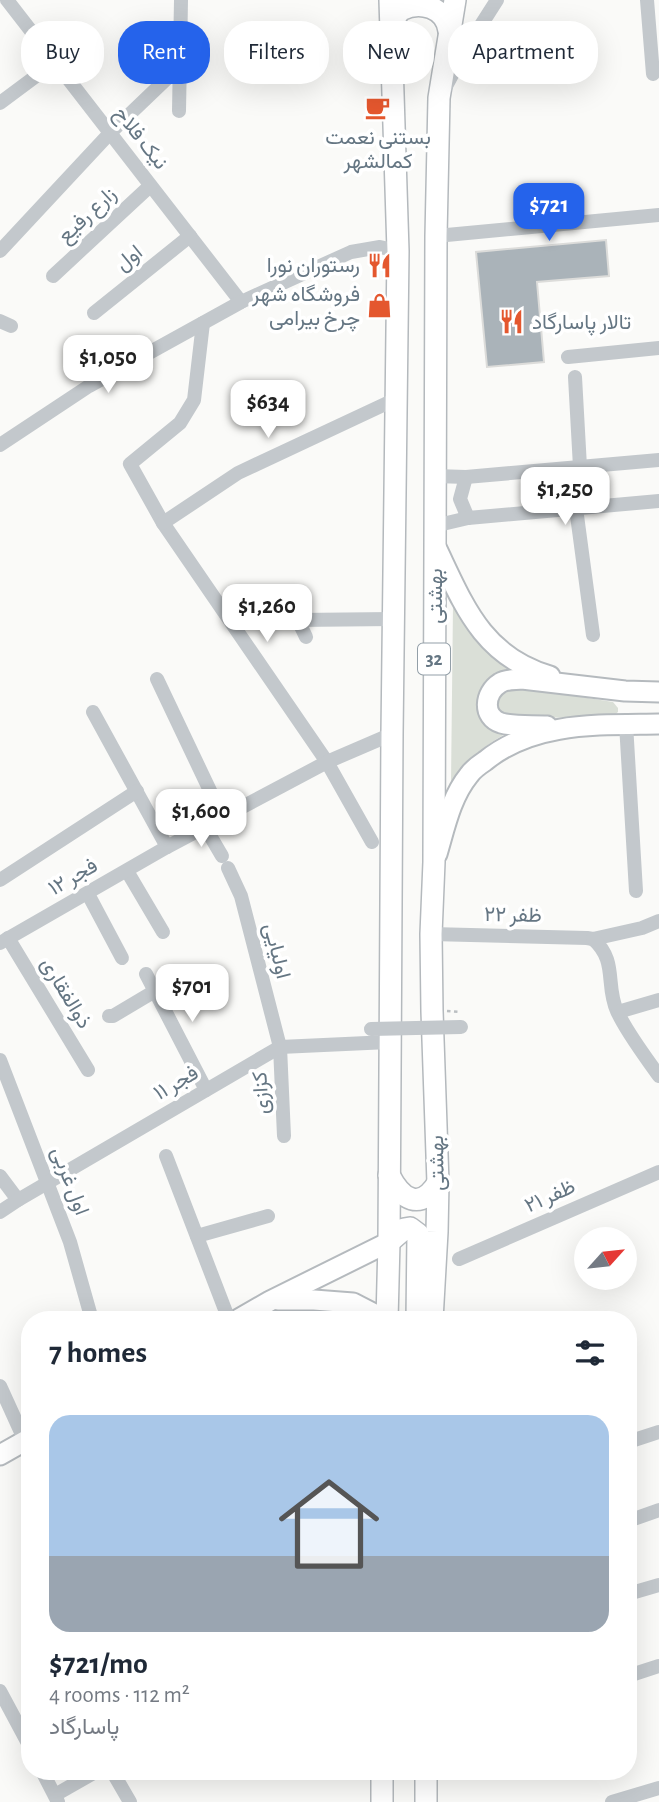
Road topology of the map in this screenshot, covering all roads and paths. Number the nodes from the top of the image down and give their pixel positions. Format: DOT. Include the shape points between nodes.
graph roads {
  1 [pos="181,0"];
  2 [pos="390,0"];
  3 [pos="455,0"];
  4 [pos="497,0"];
  5 [pos="647,0"];
  6 [pos="3,5"];
  7 [pos="181,21"];
  8 [pos="390,21"];
  9 [pos="394,21"];
  10 [pos="451,21"];
  11 [pos="448,22"];
  12 [pos="21,25"];
  13 [pos="448,38"];
  14 [pos="653,74"];
  15 [pos="25,84"];
  16 [pos="72,84"];
  17 [pos="161,84"];
  18 [pos="180,84"];
  19 [pos="392,84"];
  20 [pos="439,98"];
  21 [pos="0,103"];
  22 [pos="179,111"];
  23 [pos="110,133"];
  24 [pos="150,186"];
  25 [pos="659,215"];
  26 [pos="190,236"];
  27 [pos="436,236"];
  28 [pos="0,251"];
  29 [pos="398,251"];
  30 [pos="53,276"];
  31 [pos="241,302"];
  32 [pos="94,313"];
  33 [pos="203,323"];
  34 [pos="659,348"];
  35 [pos="568,356"];
  36 [pos="575,377"];
  37 [pos="396,399"];
  38 [pos="0,445"];
  39 [pos="659,460"];
  40 [pos="580,467"];
  41 [pos="435,476"];
  42 [pos="466,477"];
  43 [pos="659,501"];
  44 [pos="576,508"];
  45 [pos="468,518"];
  46 [pos="163,523"];
  47 [pos="434,535"];
  48 [pos="287,597"];
  49 [pos="297,620"];
  50 [pos="393,620"];
  51 [pos="593,635"];
  52 [pos="306,637"];
  53 [pos="158,679"];
  54 [pos="588,686"];
  55 [pos="625,691"];
  56 [pos="659,692"];
  57 [pos="93,712"];
  58 [pos="626,724"];
  59 [pos="659,724"];
  60 [pos="583,726"];
  61 [pos="392,734"];
  62 [pos="327,762"];
  63 [pos="137,792"];
  64 [pos="223,818"];
  65 [pos="205,827"];
  66 [pos="372,842"];
  67 [pos="167,847"];
  68 [pos="434,862"];
  69 [pos="127,871"];
  70 [pos="0,880"];
  71 [pos="636,891"];
  72 [pos="88,894"];
  73 [pos="659,921"];
  74 [pos="163,932"];
  75 [pos="431,934"];
  76 [pos="593,939"];
  77 [pos="4,940"];
  78 [pos="122,958"];
  79 [pos="146,974"];
  80 [pos="155,991"];
  81 [pos="659,1000"];
  82 [pos="618,1012"];
  83 [pos="109,1016"];
  84 [pos="461,1027"];
  85 [pos="371,1029"];
  86 [pos="389,1042"];
  87 [pos="280,1047"];
  88 [pos="0,1060"];
  89 [pos="654,1060"];
  90 [pos="88,1070"];
  91 [pos="659,1076"];
  92 [pos="206,1090"];
  93 [pos="284,1136"];
  94 [pos="166,1156"];
  95 [pos="659,1172"];
  96 [pos="389,1175"];
  97 [pos="0,1176"];
  98 [pos="48,1182"];
  99 [pos="438,1183"];
  100 [pos="18,1200"];
  101 [pos="0,1212"];
  102 [pos="268,1216"];
  103 [pos="197,1236"];
  104 [pos="389,1242"];
  105 [pos="459,1259"];
  106 [pos="270,1301"];
  107 [pos="89,1311"];
  108 [pos="226,1311"];
  109 [pos="253,1311"];
  110 [pos="369,1311"];
  111 [pos="386,1311"];
  112 [pos="417,1311"];
  113 [pos="433,1311"];
  114 [pos="0,1386"];
  115 [pos="21,1427"];
  116 [pos="659,1432"];
  117 [pos="637,1439"];
  118 [pos="21,1442"];
  119 [pos="0,1454"];
  120 [pos="659,1510"];
  121 [pos="637,1518"];
  122 [pos="659,1585"];
  123 [pos="637,1591"];
  124 [pos="659,1666"];
  125 [pos="637,1673"];
  126 [pos="0,1691"];
  127 [pos="21,1730"];
  128 [pos="47,1780"];
  129 [pos="84,1780"];
  130 [pos="117,1780"];
  131 [pos="380,1780"];
  132 [pos="426,1780"];
  133 [pos="659,1788"];
  134 [pos="57,1799"];
  135 [pos="377,1800"];
  136 [pos="130,1802"];
  137 [pos="426,1802"];
  138 [pos="612,1802"];
  1 -- 7 [label="street"];
  2 -- 8 [label="highway, بهشتی / 32"];
  3 -- 10 [label="highway, بهشتی / 32"];
  4 -- 20 [label="street"];
  5 -- 14 [label="street"];
  6 -- 12 [label="street, نیک فلاح"];
  9 -- 11 [label="highway" via="407,5 421,1 438,7"];
  13 -- 20 [label="highway, بهشتی / 32"];
  15 -- 21 [label="street"];
  16 -- 23 [label="street, نیک فلاح"];
  17 -- 23 [label="street"];
  18 -- 22 [label="street"];
  19 -- 29 [label="highway, بهشتی / 32"];
  20 -- 27 [label="highway, بهشتی / 32"];
  23 -- 24 [label="street, نیک فلاح"];
  23 -- 28 [label="street"];
  24 -- 26 [label="street, نیک فلاح"];
  24 -- 30 [label="street, زارع رفیع"];
  25 -- 27 [label="street"];
  26 -- 31 [label="street, نیک فلاح"];
  26 -- 32 [label="street, اول"];
  27 -- 41 [label="highway, بهشتی / 32"];
  29 -- 31 [label="street" via="380,247 351,252"];
  29 -- 37 [label="highway, بهشتی / 32"];
  31 -- 33 [label="street"];
  33 -- 38 [label="street" via="89,386"];
  33 -- 46 [label="street" via="194,400 180,424 130,464"];
  34 -- 35 [label="street"];
  36 -- 40 [label="street"];
  37 -- 46 [label="street" via="238,473"];
  37 -- 50 [label="highway, بهشتی / 32"];
  39 -- 40 [label="street"];
  40 -- 42 [label="street"];
  41 -- 42 [label="street"];
  41 -- 47 [label="highway, بهشتی / 32"];
  42 -- 45 [label="street" via="460,499"];
  43 -- 44 [label="street"];
  44 -- 45 [label="street"];
  44 -- 51 [label="street"];
  45 -- 47 [label="street"];
  46 -- 62 [label="street"];
  47 -- 54 [label="main road" via="468,612 498,649 539,672"];
  47 -- 68 [label="highway, بهشتی / 32"];
  48 -- 49 [label="street"];
  49 -- 50 [label="street"];
  49 -- 52 [label="street"];
  50 -- 61 [label="highway, بهشتی / 32"];
  53 -- 64 [label="street"];
  54 -- 55 [label="main road"];
  54 -- 60 [label="main road" via="508,680 488,698 490,715 499,723"];
  55 -- 56 [label="main road"];
  55 -- 58 [label="main road"];
  57 -- 63 [label="street"];
  58 -- 59 [label="main road"];
  58 -- 60 [label="main road"];
  58 -- 71 [label="street"];
  60 -- 68 [label="main road" via="545,731 513,742 470,773 457,794"];
  61 -- 62 [label="street, فجر ۱۲"];
  61 -- 86 [label="highway, بهشتی / 32"];
  62 -- 64 [label="street, فجر ۱۲"];
  62 -- 66 [label="street"];
  63 -- 67 [label="street"];
  63 -- 70 [label="street"];
  64 -- 65 [label="street, فجر ۱۲"];
  65 -- 67 [label="street, فجر ۱۲"];
  65 -- 87 [label="street, اولیایی" via="241,896"];
  67 -- 69 [label="street, فجر ۱۲"];
  68 -- 75 [label="highway, بهشتی / 32"];
  69 -- 72 [label="street, فجر ۱۲"];
  69 -- 74 [label="street"];
  72 -- 77 [label="street, فجر ۱۲"];
  72 -- 78 [label="street"];
  73 -- 76 [label="street, ظفر ۲۲"];
  75 -- 76 [label="street, ظفر ۲۲"];
  75 -- 99 [label="highway, بهشتی / 32"];
  76 -- 82 [label="street" via="609,961"];
  77 -- 90 [label="street, ذوالفقاری"];
  79 -- 80 [label="street"];
  80 -- 83 [label="street"];
  80 -- 92 [label="street"];
  81 -- 82 [label="street"];
  82 -- 89 [label="street"];
  84 -- 85 [label="street, bridge"];
  86 -- 87 [label="street, فجر ۱۱"];
  86 -- 96 [label="highway, بهشتی / 32"];
  87 -- 92 [label="street, فجر ۱۱"];
  87 -- 93 [label="street, کزازی"];
  88 -- 98 [label="street, اول غربی"];
  89 -- 91 [label="street"];
  92 -- 98 [label="street, فجر ۱۱"];
  94 -- 103 [label="street"];
  95 -- 105 [label="street, ظفر ۲۱"];
  96 -- 99 [label="highway" via="396,1189 414,1200 425,1199"];
  96 -- 104 [label="highway, بهشتی / 32"];
  97 -- 100 [label="street"];
  98 -- 100 [label="street, فجر ۱۱"];
  98 -- 107 [label="street, اول غربی"];
  99 -- 113 [label="highway, بهشتی / 32"];
  100 -- 101 [label="street, فجر ۱۱"];
  102 -- 103 [label="street"];
  103 -- 108 [label="street"];
  104 -- 106 [label="main road"];
  104 -- 111 [label="highway, بهشتی / 32"];
  104 -- 112 [label="highway" via="404,1229 418,1234"];
  106 -- 109 [label="main road"];
  106 -- 110 [label="main road" via="353,1303"];
  114 -- 115 [label="street"];
  116 -- 117 [label="street"];
  118 -- 119 [label="main road"];
  120 -- 121 [label="street"];
  122 -- 123 [label="street"];
  124 -- 125 [label="street"];
  126 -- 127 [label="street"];
  128 -- 134 [label="street"];
  129 -- 134 [label="street"];
  130 -- 136 [label="street"];
  131 -- 135 [label="highway"];
  132 -- 137 [label="highway"];
  133 -- 138 [label="street"];
}
